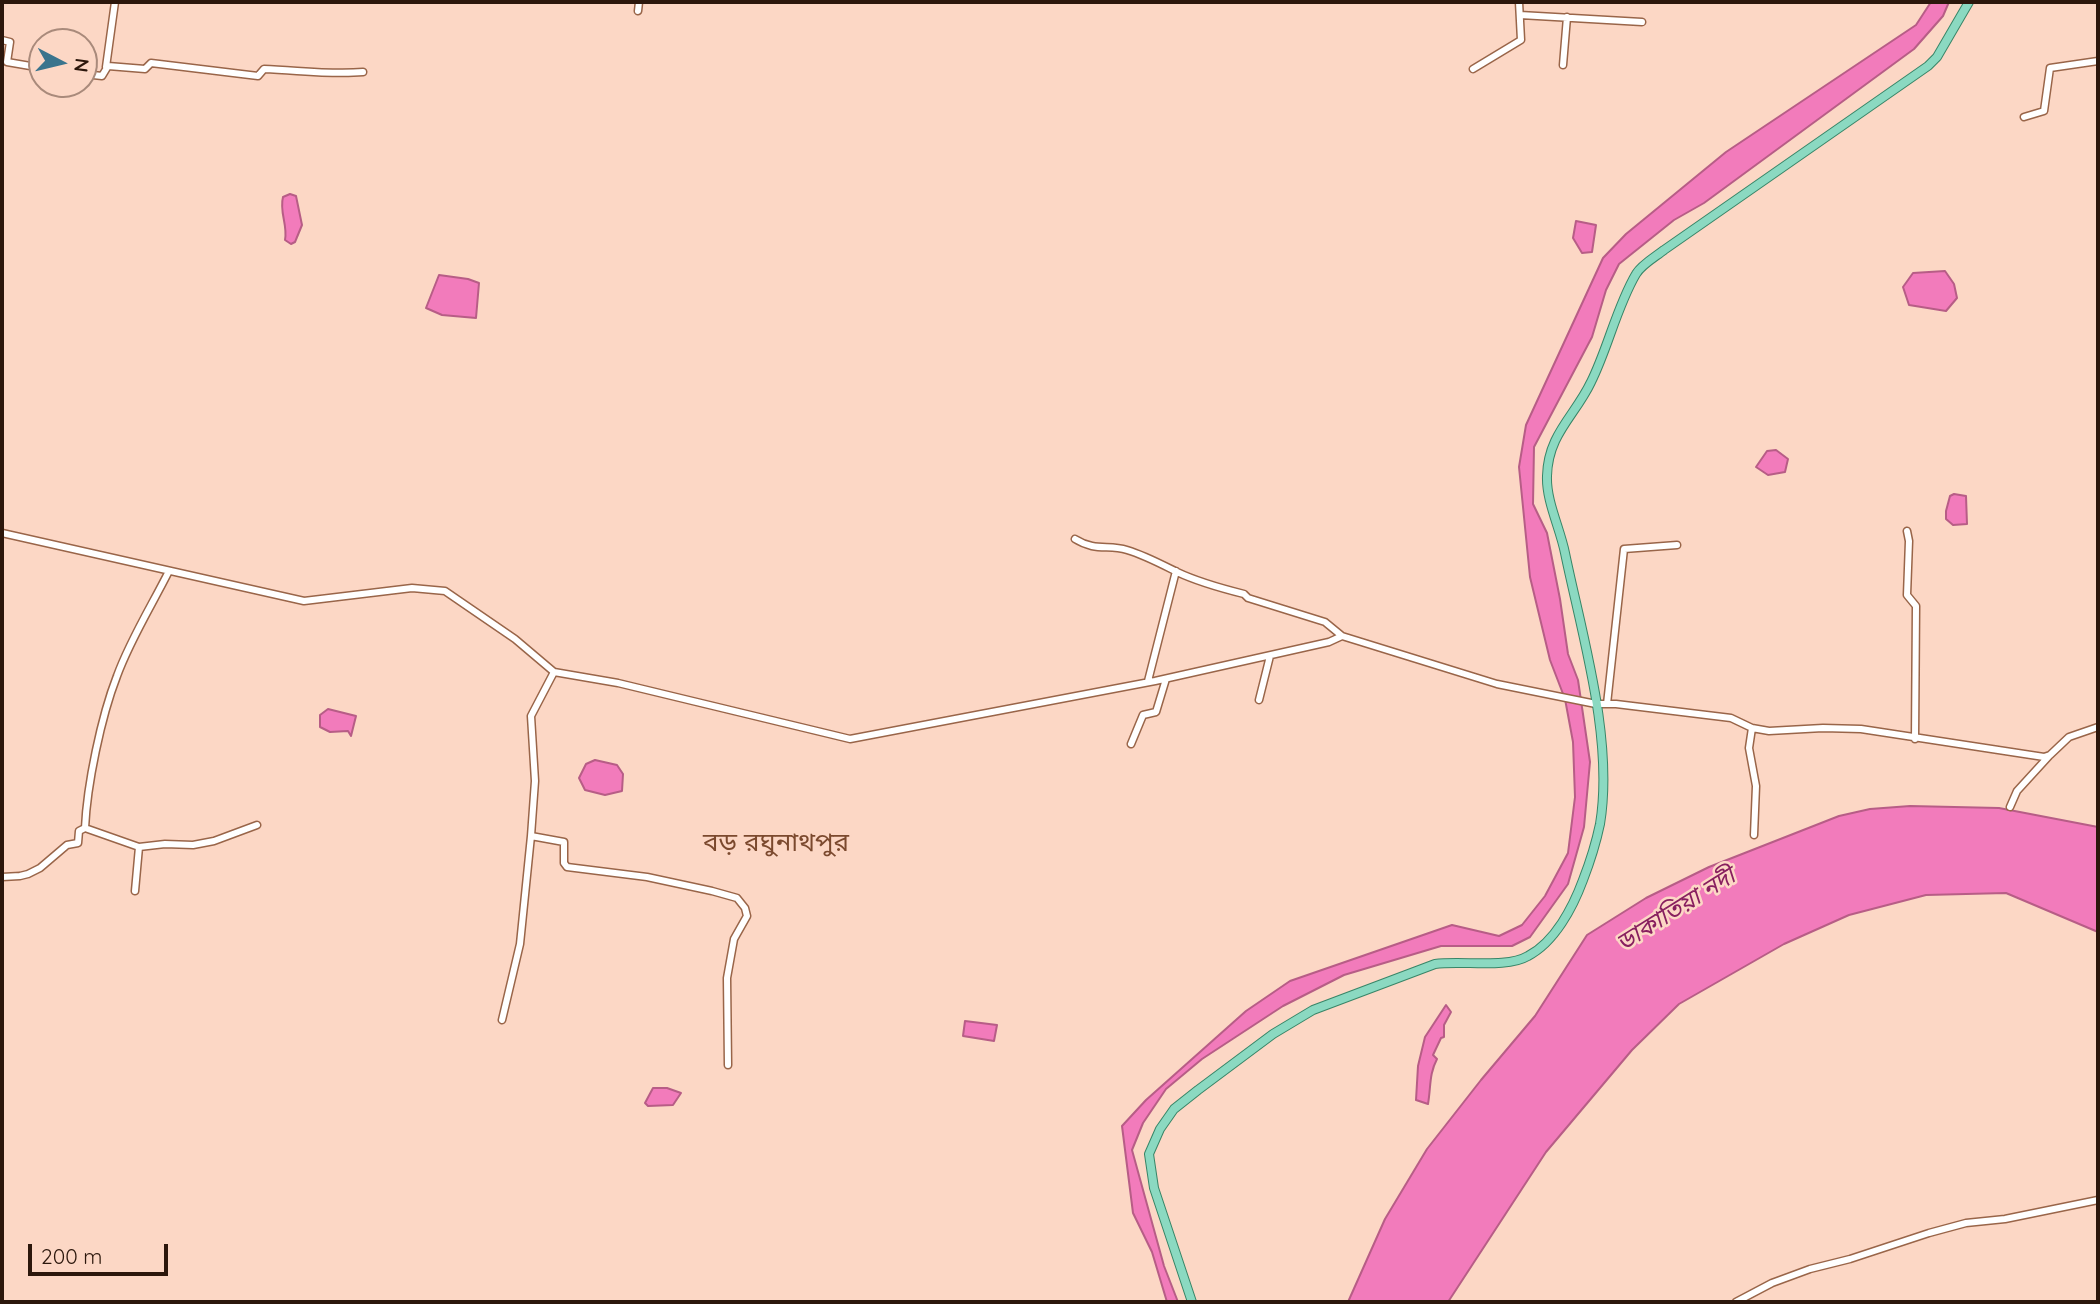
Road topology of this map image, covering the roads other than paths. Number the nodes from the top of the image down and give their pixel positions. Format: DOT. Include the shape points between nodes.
graph roads {
  1 [pos="115,2"];
  2 [pos="639,2"];
  3 [pos="1518,2"];
  4 [pos="1969,2"];
  5 [pos="638,11"];
  6 [pos="1520,15"];
  7 [pos="1567,17"];
  8 [pos="1642,22"];
  9 [pos="2,40"];
  10 [pos="2098,61"];
  11 [pos="1563,65"];
  12 [pos="28,66"];
  13 [pos="106,67"];
  14 [pos="1473,69"];
  15 [pos="363,72"];
  16 [pos="98,76"];
  17 [pos="2024,117"];
  18 [pos="1907,531"];
  19 [pos="2,533"];
  20 [pos="1075,539"];
  21 [pos="1677,545"];
  22 [pos="169,571"];
  23 [pos="1176,571"];
  24 [pos="1342,636"];
  25 [pos="1270,656"];
  26 [pos="554,672"];
  27 [pos="1166,679"];
  28 [pos="1148,681"];
  29 [pos="1259,700"];
  30 [pos="1596,704"];
  31 [pos="1607,704"];
  32 [pos="2098,727"];
  33 [pos="1752,728"];
  34 [pos="1915,738"];
  35 [pos="1131,744"];
  36 [pos="2050,755"];
  37 [pos="2010,807"];
  38 [pos="257,825"];
  39 [pos="85,828"];
  40 [pos="1755,835"];
  41 [pos="531,836"];
  42 [pos="139,847"];
  43 [pos="2,877"];
  44 [pos="135,891"];
  45 [pos="502,1020"];
  46 [pos="727,1065"];
  47 [pos="2098,1200"];
  48 [pos="1192,1302"];
  49 [pos="1736,1302"];
  1 -- 13 [label="street"];
  2 -- 5 [label="street"];
  3 -- 6 [label="street"];
  4 -- 30 [label="main road" via="1927,66 1637,272 1591,383 1556,436 1549,456 1548,491"];
  6 -- 7 [label="street"];
  6 -- 14 [label="street" via="1521,40"];
  7 -- 8 [label="street"];
  7 -- 11 [label="street"];
  9 -- 12 [label="street" via="10,42 8,62"];
  10 -- 17 [label="street" via="2050,68 2045,111"];
  13 -- 15 [label="street" via="143,69 151,63 258,76 264,69"];
  13 -- 16 [label="street"];
  18 -- 34 [label="street" via="1907,595 1916,606"];
  19 -- 22 [label="street"];
  20 -- 23 [label="street" via="1094,547 1119,547"];
  21 -- 31 [label="street" via="1624,549"];
  22 -- 26 [label="street" via="304,601 412,588 445,591"];
  22 -- 39 [label="street" via="110,694"];
  23 -- 24 [label="street" via="1325,622"];
  23 -- 28 [label="street"];
  24 -- 25 [label="street"];
  24 -- 30 [label="street" via="1497,684"];
  25 -- 27 [label="street"];
  25 -- 29 [label="street"];
  26 -- 28 [label="street" via="850,739"];
  26 -- 41 [label="street" via="531,716 535,781"];
  27 -- 28 [label="street"];
  27 -- 35 [label="street" via="1156,712 1143,715"];
  30 -- 31 [label="street"];
  30 -- 48 [label="main road" via="1602,754 1598,831 1578,893 1563,922 1543,944 1530,955 1507,963 1434,964 1313,1010 1198,1090 1160,1129 1149,1154 1153,1188"];
  31 -- 33 [label="street" via="1731,718"];
  32 -- 36 [label="street" via="2069,737"];
  33 -- 34 [label="street" via="1861,729"];
  33 -- 40 [label="street" via="1749,748 1756,786"];
  34 -- 36 [label="street"];
  36 -- 37 [label="street" via="2017,791"];
  38 -- 42 [label="street" via="193,845"];
  39 -- 42 [label="street"];
  39 -- 43 [label="street" via="79,831 78,843 67,845 40,868"];
  41 -- 45 [label="street" via="520,944"];
  41 -- 46 [label="street" via="564,842 564,863 574,869 646,877 737,898 747,916 734,939 727,978"];
  42 -- 44 [label="street"];
  47 -- 49 [label="street" via="1929,1233 1810,1269"];
}
